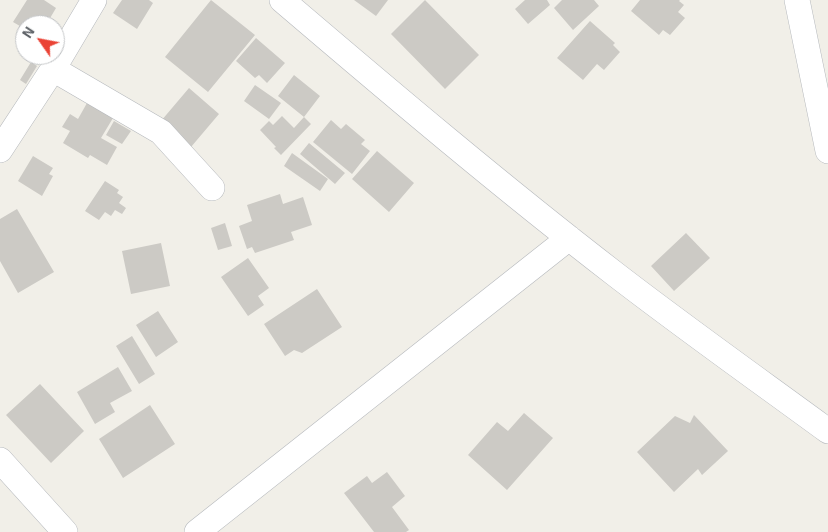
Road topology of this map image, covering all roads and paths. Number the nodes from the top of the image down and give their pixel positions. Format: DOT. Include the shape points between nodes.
graph roads {
  1 [pos="94,0"];
  2 [pos="282,0"];
  3 [pos="797,0"];
  4 [pos="53,69"];
  5 [pos="0,150"];
  6 [pos="828,151"];
  7 [pos="212,188"];
  8 [pos="569,238"];
  9 [pos="828,431"];
  10 [pos="0,460"];
  11 [pos="65,532"];
  12 [pos="197,532"];
  1 -- 4 [label="street"];
  2 -- 8 [label="street"];
  3 -- 6 [label="street"];
  4 -- 5 [label="street"];
  4 -- 7 [label="street" via="161,132"];
  8 -- 9 [label="street"];
  8 -- 12 [label="street"];
  10 -- 11 [label="street"];
}
